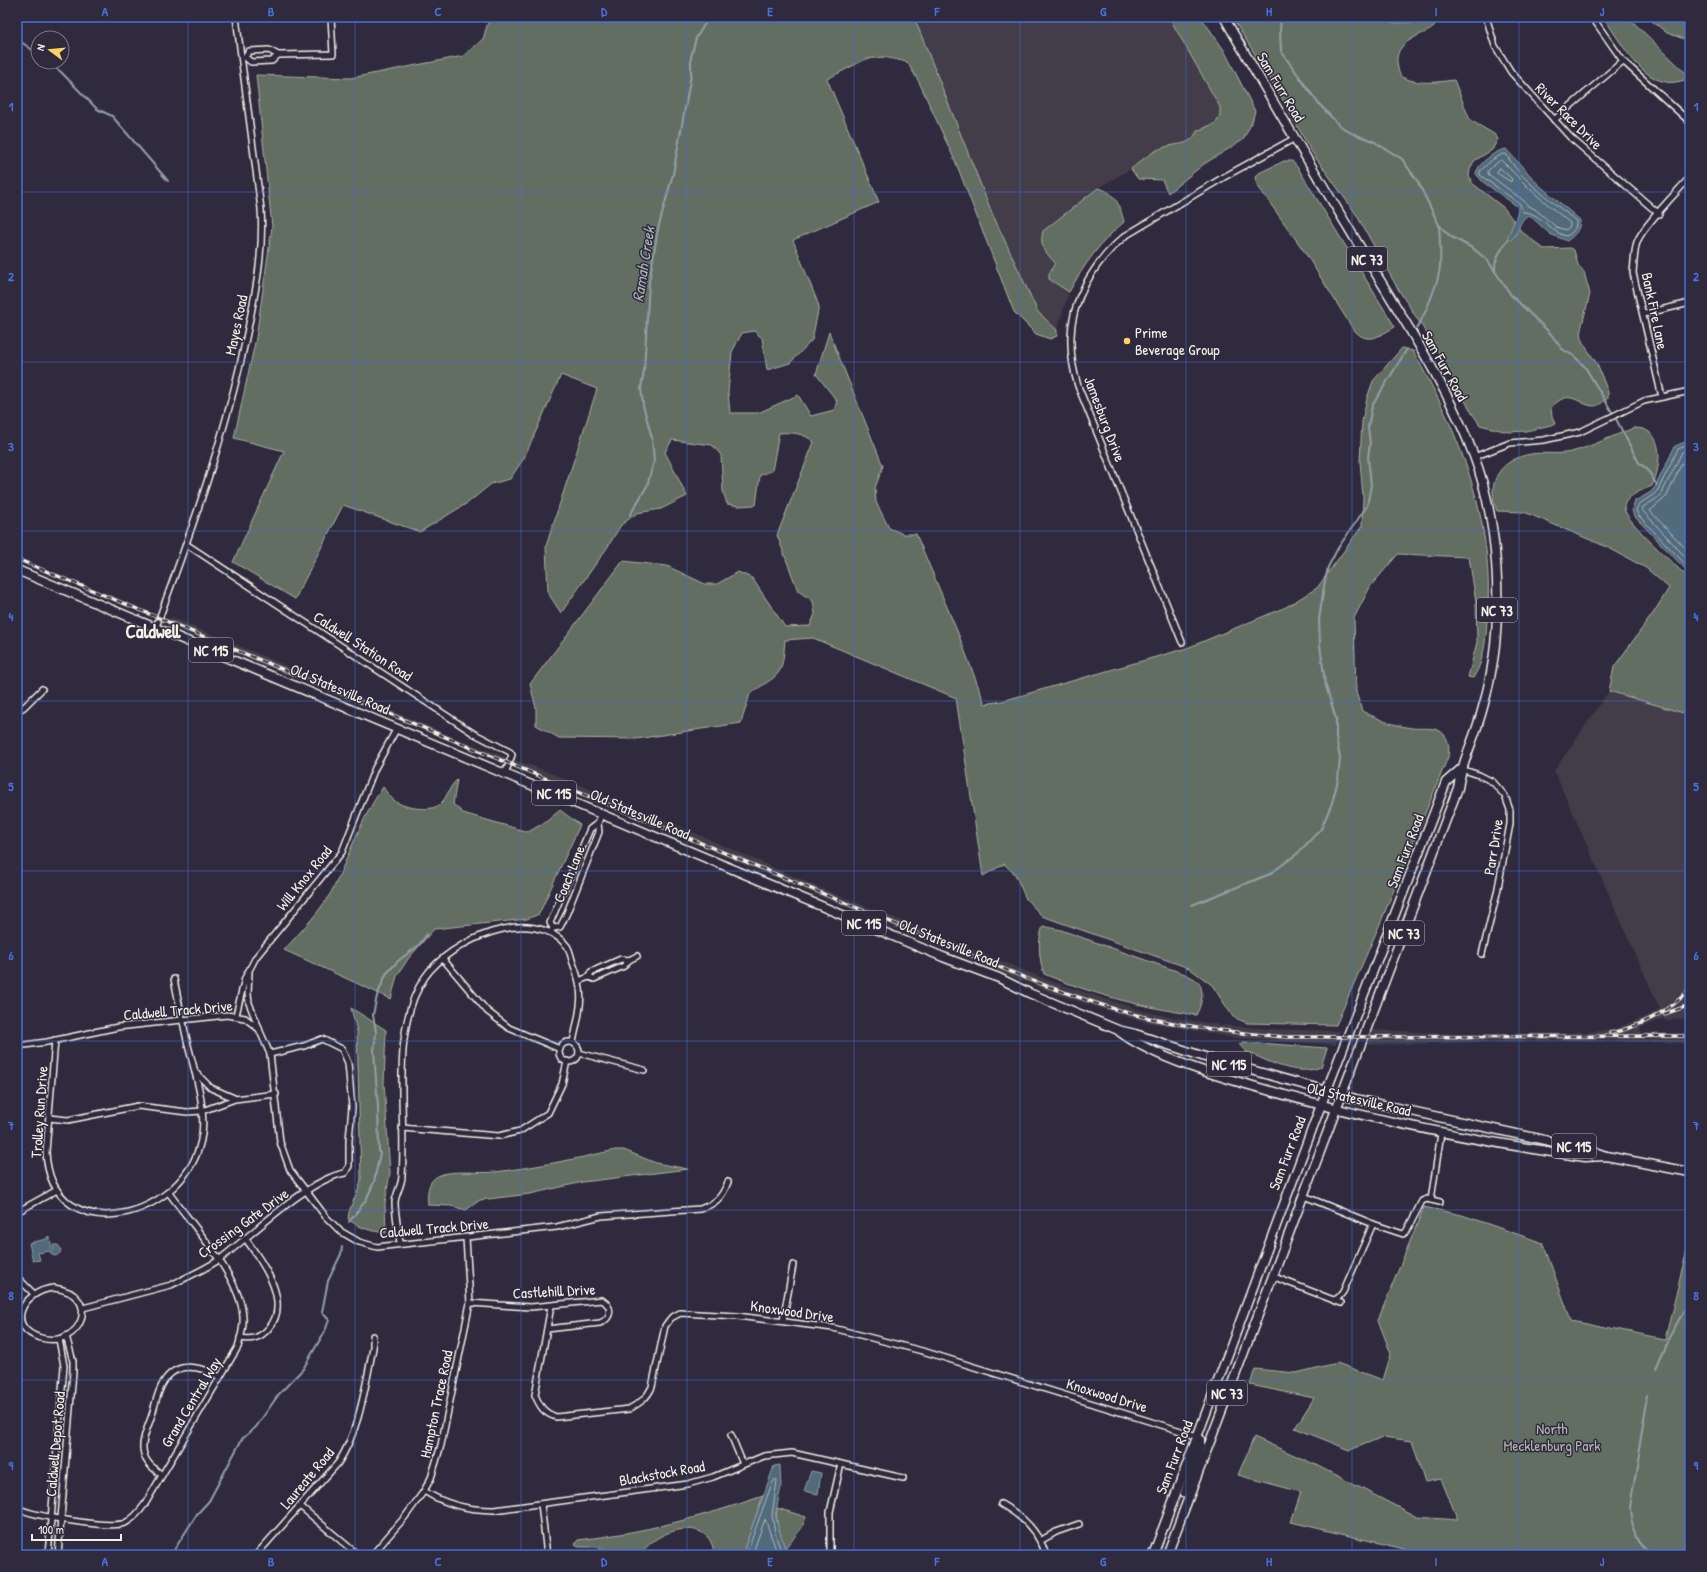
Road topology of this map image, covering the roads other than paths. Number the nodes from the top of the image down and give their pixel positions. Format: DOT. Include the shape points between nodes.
graph roads {
  1 [pos="236,17"];
  2 [pos="331,17"];
  3 [pos="1224,17"];
  4 [pos="1486,17"];
  5 [pos="1592,17"];
  6 [pos="278,55"];
  7 [pos="244,57"];
  8 [pos="1623,61"];
  9 [pos="1554,120"];
  10 [pos="1690,122"];
  11 [pos="1295,138"];
  12 [pos="1690,177"];
  13 [pos="1658,214"];
  14 [pos="1690,303"];
  15 [pos="1643,314"];
  16 [pos="1690,390"];
  17 [pos="1662,397"];
  18 [pos="1474,457"];
  19 [pos="186,544"];
  20 [pos="17,570"];
  21 [pos="156,627"];
  22 [pos="1182,642"];
  23 [pos="42,689"];
  24 [pos="17,711"];
  25 [pos="397,728"];
  26 [pos="1461,769"];
  27 [pos="505,774"];
  28 [pos="602,813"];
  29 [pos="598,823"];
  30 [pos="570,877"];
  31 [pos="579,880"];
  32 [pos="553,928"];
  33 [pos="550,933"];
  34 [pos="1482,954"];
  35 [pos="637,956"];
  36 [pos="443,959"];
  37 [pos="249,971"];
  38 [pos="174,979"];
  39 [pos="580,980"];
  40 [pos="236,1015"];
  41 [pos="183,1020"];
  42 [pos="259,1029"];
  43 [pos="1118,1030"];
  44 [pos="55,1040"];
  45 [pos="573,1042"];
  46 [pos="17,1046"];
  47 [pos="560,1049"];
  48 [pos="579,1053"];
  49 [pos="270,1054"];
  50 [pos="567,1061"];
  51 [pos="644,1070"];
  52 [pos="195,1072"];
  53 [pos="1326,1091"];
  54 [pos="276,1094"];
  55 [pos="1341,1095"];
  56 [pos="235,1099"];
  57 [pos="1320,1105"];
  58 [pos="1336,1109"];
  59 [pos="202,1111"];
  60 [pos="49,1118"];
  61 [pos="402,1128"];
  62 [pos="1441,1133"];
  63 [pos="1470,1137"];
  64 [pos="1542,1139"];
  65 [pos="1606,1156"];
  66 [pos="1690,1172"];
  67 [pos="728,1182"];
  68 [pos="57,1190"];
  69 [pos="306,1192"];
  70 [pos="168,1193"];
  71 [pos="1304,1196"];
  72 [pos="1431,1200"];
  73 [pos="1440,1202"];
  74 [pos="17,1212"];
  75 [pos="1373,1224"];
  76 [pos="245,1238"];
  77 [pos="466,1238"];
  78 [pos="400,1244"];
  79 [pos="219,1260"];
  80 [pos="792,1265"];
  81 [pos="1272,1276"];
  82 [pos="17,1277"];
  83 [pos="34,1294"];
  84 [pos="1334,1300"];
  85 [pos="470,1303"];
  86 [pos="1341,1303"];
  87 [pos="551,1306"];
  88 [pos="83,1308"];
  89 [pos="19,1321"];
  90 [pos="783,1321"];
  91 [pos="547,1329"];
  92 [pos="66,1336"];
  93 [pos="373,1336"];
  94 [pos="240,1338"];
  95 [pos="59,1340"];
  96 [pos="220,1377"];
  97 [pos="731,1435"];
  98 [pos="1197,1436"];
  99 [pos="742,1464"];
  100 [pos="841,1464"];
  101 [pos="162,1475"];
  102 [pos="903,1478"];
  103 [pos="424,1491"];
  104 [pos="541,1504"];
  105 [pos="1001,1504"];
  106 [pos="300,1506"];
  107 [pos="17,1508"];
  108 [pos="52,1516"];
  109 [pos="60,1518"];
  110 [pos="1079,1524"];
  111 [pos="1177,1525"];
  112 [pos="1040,1541"];
  113 [pos="48,1555"];
  114 [pos="58,1555"];
  115 [pos="256,1555"];
  116 [pos="358,1555"];
  117 [pos="372,1555"];
  118 [pos="547,1555"];
  119 [pos="830,1555"];
  120 [pos="1046,1555"];
  121 [pos="1154,1555"];
  122 [pos="1167,1555"];
  1 -- 7 [label="street, Mayes Road"];
  2 -- 6 [label="street" via="333,54"];
  3 -- 11 [label="main road, Sam Furr Road / NC 73"];
  4 -- 9 [label="street, River Race Drive" via="1495,46 1511,72"];
  5 -- 8 [label="street"];
  6 -- 7 [label="street" via="269,50 249,52"];
  6 -- 7 [label="street" via="272,61 251,62"];
  7 -- 19 [label="street, Mayes Road" via="261,209 260,267 233,395 212,471"];
  8 -- 9 [label="street"];
  8 -- 10 [label="street"];
  9 -- 13 [label="street, River Race Drive"];
  11 -- 18 [label="main road, Sam Furr Road / NC 73" via="1440,382"];
  11 -- 22 [label="street, Jamesburg Drive" via="1224,177 1111,247 1093,270 1080,296 1073,319 1070,343 1078,386"];
  12 -- 13 [label="street, Bank Fire Lane"];
  13 -- 15 [label="street, Bank Fire Lane" via="1637,241 1634,258 1633,273"];
  14 -- 15 [label="street"];
  15 -- 17 [label="street, Bank Fire Lane"];
  16 -- 17 [label="street"];
  17 -- 18 [label="street" via="1640,403 1580,432 1544,440 1510,443"];
  18 -- 26 [label="main road, Sam Furr Road / NC 73" via="1492,532 1497,616 1489,686"];
  19 -- 21 [label="street, Mayes Road"];
  19 -- 27 [label="street, Caldwell Station Road" via="473,733 510,752 512,755"];
  20 -- 21 [label="main road, Old Statesville Road / NC 115"];
  21 -- 25 [label="main road, Old Statesville Road / NC 115"];
  23 -- 24 [label="street"];
  25 -- 27 [label="main road, Old Statesville Road / NC 115"];
  25 -- 37 [label="street, Will Knox Road" via="375,768 342,852 265,945"];
  26 -- 34 [label="street, Parr Drive" via="1493,782 1504,796 1510,810 1510,824 1499,886"];
  26 -- 53 [label="main road, Sam Furr Road / NC 73" via="1446,782"];
  26 -- 55 [label="main road, Sam Furr Road / NC 73" via="1458,788 1448,817"];
  27 -- 28 [label="main road, Old Statesville Road / NC 115"];
  28 -- 29 [label="street, Coach Lane"];
  28 -- 43 [label="main road, Old Statesville Road / NC 115"];
  29 -- 30 [label="street, Coach Lane" via="590,829"];
  29 -- 31 [label="street, Coach Lane" via="599,832"];
  30 -- 31 [label="street"];
  30 -- 32 [label="street, Coach Lane" via="550,923"];
  31 -- 32 [label="street, Coach Lane" via="560,927"];
  32 -- 33 [label="street, Coach Lane"];
  33 -- 36 [label="street" via="526,927 509,927 459,945"];
  33 -- 39 [label="street" via="567,946"];
  35 -- 39 [label="street" via="624,966 594,979 589,977"];
  36 -- 47 [label="street" via="487,1011 509,1028"];
  36 -- 61 [label="street" via="425,977 411,1003 405,1031"];
  37 -- 40 [label="street, Will Knox Road"];
  37 -- 42 [label="street, Will Knox Road" via="249,1003"];
  38 -- 41 [label="street, Trolley Run Drive"];
  39 -- 45 [label="street" via="582,993"];
  40 -- 41 [label="street, Caldwell Track Drive"];
  40 -- 42 [label="street, Caldwell Track Drive" via="252,1022"];
  41 -- 44 [label="street, Caldwell Track Drive" via="118,1027"];
  41 -- 52 [label="street, Trolley Run Drive"];
  42 -- 49 [label="street, Caldwell Track Drive"];
  43 -- 53 [label="main road, Old Statesville Road / NC 115"];
  43 -- 57 [label="main road, Old Statesville Road / NC 115" via="1132,1041 1193,1067"];
  44 -- 46 [label="street, Caldwell Track Drive"];
  44 -- 60 [label="street, Trolley Run Drive"];
  45 -- 47 [label="street" via="566,1042"];
  45 -- 48 [label="street" via="578,1046"];
  47 -- 50 [label="street" via="560,1055"];
  48 -- 50 [label="street" via="576,1059"];
  48 -- 51 [label="street"];
  49 -- 54 [label="street, Caldwell Track Drive"];
  49 -- 69 [label="street, Crossing Gate Drive" via="322,1039 342,1049 348,1063 352,1107 349,1166 345,1173 327,1178"];
  50 -- 61 [label="street" via="562,1084 548,1113 520,1131 499,1136"];
  52 -- 56 [label="street" via="211,1088"];
  52 -- 59 [label="street, Trolley Run Drive"];
  53 -- 55 [label="main road, Old Statesville Road / NC 115"];
  53 -- 57 [label="main road, Sam Furr Road / NC 73"];
  54 -- 56 [label="street"];
  54 -- 69 [label="street, Caldwell Track Drive" via="280,1142 290,1170"];
  55 -- 58 [label="main road, Sam Furr Road / NC 73"];
  55 -- 64 [label="main road, Old Statesville Road / NC 115"];
  56 -- 59 [label="street"];
  57 -- 58 [label="main road, Old Statesville Road / NC 115"];
  57 -- 98 [label="main road, Sam Furr Road / NC 73"];
  58 -- 62 [label="main road, Old Statesville Road / NC 115"];
  58 -- 71 [label="main road, Sam Furr Road / NC 73"];
  59 -- 60 [label="street" via="187,1112 138,1106 68,1120"];
  59 -- 70 [label="street, Trolley Run Drive" via="202,1135 197,1155 189,1171"];
  60 -- 68 [label="street, Trolley Run Drive" via="46,1165"];
  61 -- 78 [label="street" via="402,1177 395,1202"];
  62 -- 63 [label="main road, Old Statesville Road / NC 115"];
  62 -- 72 [label="street"];
  63 -- 64 [label="main road" via="1497,1137 1530,1143"];
  63 -- 65 [label="main road, Old Statesville Road / NC 115" via="1585,1157"];
  64 -- 65 [label="main road, Old Statesville Road / NC 115"];
  65 -- 66 [label="main road, Old Statesville Road / NC 115"];
  67 -- 77 [label="street, Caldwell Track Drive" via="724,1194 714,1204 700,1209 601,1216 557,1227"];
  68 -- 70 [label="street, Trolley Run Drive" via="79,1209 104,1215 129,1213"];
  68 -- 74 [label="street"];
  69 -- 76 [label="street, Crossing Gate Drive"];
  69 -- 78 [label="street, Caldwell Track Drive" via="340,1231 359,1242 378,1247"];
  70 -- 79 [label="street, Grand Central Way"];
  71 -- 75 [label="street"];
  71 -- 81 [label="main road, Sam Furr Road / NC 73"];
  72 -- 73 [label="street"];
  72 -- 75 [label="street" via="1427,1199 1419,1204 1412,1222 1403,1234"];
  75 -- 84 [label="street" via="1343,1292"];
  76 -- 79 [label="street, Crossing Gate Drive"];
  76 -- 94 [label="street" via="267,1270 278,1307 274,1321 266,1332 251,1339"];
  77 -- 78 [label="street, Caldwell Track Drive"];
  77 -- 85 [label="street, Hampton Trace Road"];
  79 -- 88 [label="street, Crossing Gate Drive" via="171,1284"];
  79 -- 94 [label="street, Grand Central Way" via="230,1275 242,1305"];
  80 -- 90 [label="street"];
  81 -- 84 [label="street"];
  81 -- 111 [label="main road, Sam Furr Road / NC 73"];
  82 -- 83 [label="street"];
  83 -- 88 [label="street" via="47,1289 60,1289 77,1297"];
  83 -- 89 [label="street" via="24,1303"];
  84 -- 86 [label="street"];
  85 -- 87 [label="street, Castlehill Drive"];
  85 -- 103 [label="street, Hampton Trace Road" via="442,1445"];
  87 -- 91 [label="street, Knoxwood Drive"];
  87 -- 91 [label="street, Castlehill Drive" via="602,1300 608,1304 610,1315 607,1320 600,1323"];
  88 -- 92 [label="street" via="79,1325"];
  89 -- 95 [label="street" via="35,1336"];
  90 -- 91 [label="street, Knoxwood Drive" via="680,1312 665,1326 652,1387 640,1404 629,1409 556,1417 546,1414 535,1395"];
  90 -- 98 [label="street, Knoxwood Drive" via="834,1328 898,1344"];
  92 -- 95 [label="street"];
  92 -- 109 [label="street, Caldwell Depot Road" via="73,1361 73,1372"];
  93 -- 106 [label="street, Laureate Road" via="374,1348 353,1434 338,1463"];
  94 -- 96 [label="street, Grand Central Way" via="238,1347"];
  95 -- 108 [label="street, Caldwell Depot Road" via="64,1366"];
  96 -- 101 [label="street, Grand Central Way"];
  96 -- 101 [label="street" via="204,1369 187,1367 173,1373 164,1382 142,1448 145,1459"];
  97 -- 99 [label="street"];
  98 -- 111 [label="main road" via="1200,1439 1200,1446"];
  98 -- 121 [label="main road, Sam Furr Road / NC 73"];
  99 -- 100 [label="street, Blackstock Road" via="771,1454 792,1453"];
  99 -- 104 [label="street, Blackstock Road" via="713,1477 688,1484"];
  100 -- 102 [label="street, Blackstock Road"];
  100 -- 119 [label="street" via="830,1512"];
  101 -- 109 [label="street, Grand Central Way" via="140,1512 125,1522 99,1525"];
  103 -- 104 [label="street, Blackstock Road" via="451,1504 479,1510"];
  103 -- 117 [label="street, Hampton Trace Road"];
  104 -- 118 [label="street"];
  105 -- 112 [label="street" via="1019,1516"];
  106 -- 115 [label="street, Laureate Road"];
  106 -- 116 [label="street"];
  107 -- 108 [label="street, Grand Central Way" via="29,1513"];
  108 -- 109 [label="street, Grand Central Way"];
  108 -- 113 [label="street, Caldwell Depot Road"];
  109 -- 114 [label="street, Caldwell Depot Road"];
  110 -- 112 [label="street"];
  111 -- 122 [label="main road, Sam Furr Road / NC 73"];
  112 -- 120 [label="street"];
}
